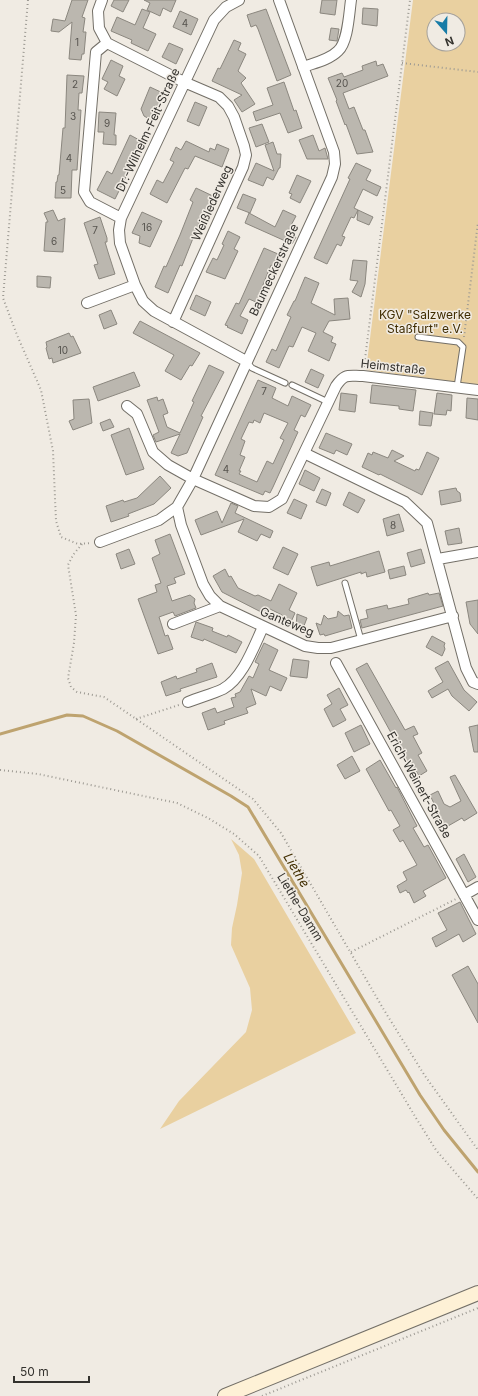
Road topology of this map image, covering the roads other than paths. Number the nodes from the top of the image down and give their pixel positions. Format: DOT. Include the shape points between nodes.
graph roads {
  1 [pos="102,0"];
  2 [pos="239,0"];
  3 [pos="279,0"];
  4 [pos="351,0"];
  5 [pos="107,43"];
  6 [pos="303,67"];
  7 [pos="184,82"];
  8 [pos="121,218"];
  9 [pos="135,285"];
  10 [pos="87,303"];
  11 [pos="173,322"];
  12 [pos="418,337"];
  13 [pos="246,361"];
  14 [pos="285,383"];
  15 [pos="292,386"];
  16 [pos="457,387"];
  17 [pos="478,390"];
  18 [pos="328,402"];
  19 [pos="127,406"];
  20 [pos="304,453"];
  21 [pos="192,479"];
  22 [pos="177,507"];
  23 [pos="100,542"];
  24 [pos="478,552"];
  25 [pos="438,559"];
  26 [pos="345,583"];
  27 [pos="220,606"];
  28 [pos="453,616"];
  29 [pos="173,624"];
  30 [pos="263,627"];
  31 [pos="361,640"];
  32 [pos="336,663"];
  33 [pos="478,684"];
  34 [pos="188,702"];
  35 [pos="478,887"];
  36 [pos="464,895"];
  37 [pos="478,920"];
  38 [pos="478,1293"];
  39 [pos="225,1396"];
  1 -- 5 [label="street" via="98,10 99,28"];
  2 -- 7 [label="street, Dr.-Wilhelm-Feit-Straße" via="226,7 214,20"];
  3 -- 6 [label="street, Baumeckerstraße"];
  4 -- 6 [label="street" via="344,44 331,56"];
  5 -- 7 [label="street, Weißlederweg"];
  5 -- 8 [label="street" via="96,52 84,192 90,202"];
  6 -- 13 [label="street, Baumeckerstraße" via="334,152 335,164"];
  7 -- 8 [label="street, Dr.-Wilhelm-Feit-Straße"];
  7 -- 11 [label="street, Weißlederweg" via="219,97 228,106 246,155 243,167"];
  8 -- 9 [label="street, Dr.-Wilhelm-Feit-Straße" via="120,243"];
  9 -- 10 [label="street"];
  9 -- 11 [label="street, Dr.-Wilhelm-Feit-Straße" via="143,301"];
  11 -- 13 [label="street, Dr.-Wilhelm-Feit-Straße"];
  12 -- 16 [label="lane" via="458,342 463,347"];
  13 -- 14 [label="lane" via="252,368"];
  13 -- 21 [label="street, Baumeckerstraße"];
  15 -- 18 [label="lane"];
  16 -- 17 [label="street, Heimstraße"];
  16 -- 18 [label="street, Heimstraße" via="348,376 342,378"];
  18 -- 20 [label="street, Heimstraße"];
  19 -- 21 [label="street" via="137,414 153,452 168,465"];
  20 -- 21 [label="street, Heimstraße" via="282,499 270,507 254,506"];
  20 -- 25 [label="street" via="405,502 427,523"];
  21 -- 22 [label="street, Baumeckerstraße"];
  22 -- 23 [label="street, Baumeckerstraße" via="159,520"];
  22 -- 27 [label="street, Ganteweg" via="203,584"];
  24 -- 25 [label="street"];
  25 -- 28 [label="street"];
  26 -- 31 [label="lane"];
  27 -- 29 [label="street"];
  27 -- 30 [label="street, Ganteweg"];
  28 -- 31 [label="street, Ganteweg"];
  28 -- 33 [label="street" via="466,668 473,682"];
  30 -- 31 [label="street, Ganteweg" via="305,646 318,648 331,648"];
  30 -- 34 [label="street" via="235,680 224,688"];
  32 -- 36 [label="street, Erich-Weinert-Straße"];
  35 -- 36 [label="street"];
  36 -- 37 [label="street, Erich-Weinert-Straße"];
  38 -- 39 [label="main road"];
}
